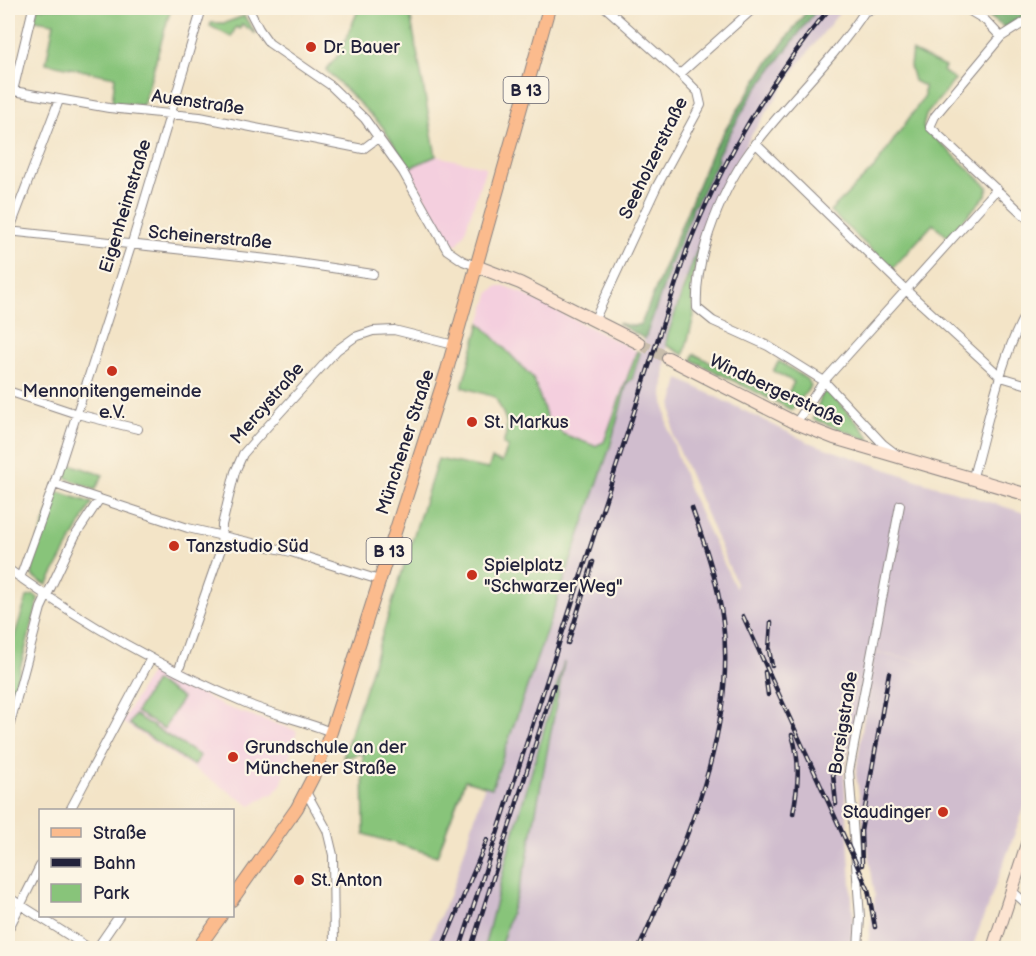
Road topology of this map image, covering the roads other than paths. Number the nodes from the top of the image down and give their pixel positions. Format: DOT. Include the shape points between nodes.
graph roads {
  1 [pos="33,8"];
  2 [pos="204,8"];
  3 [pos="224,8"];
  4 [pos="248,8"];
  5 [pos="549,8"];
  6 [pos="606,8"];
  7 [pos="754,8"];
  8 [pos="879,8"];
  9 [pos="965,8"];
  10 [pos="863,9"];
  11 [pos="1029,20"];
  12 [pos="1001,37"];
  13 [pos="680,74"];
  14 [pos="10,91"];
  15 [pos="59,100"];
  16 [pos="172,113"];
  17 [pos="379,137"];
  18 [pos="755,143"];
  19 [pos="997,189"];
  20 [pos="1029,219"];
  21 [pos="8,232"];
  22 [pos="131,246"];
  23 [pos="476,266"];
  24 [pos="373,274"];
  25 [pos="906,291"];
  26 [pos="1029,309"];
  27 [pos="594,321"];
  28 [pos="639,343"];
  29 [pos="454,345"];
  30 [pos="668,358"];
  31 [pos="1001,377"];
  32 [pos="824,381"];
  33 [pos="1029,385"];
  34 [pos="8,391"];
  35 [pos="77,414"];
  36 [pos="796,423"];
  37 [pos="138,429"];
  38 [pos="906,461"];
  39 [pos="972,480"];
  40 [pos="54,484"];
  41 [pos="1029,495"];
  42 [pos="99,500"];
  43 [pos="900,505"];
  44 [pos="222,535"];
  45 [pos="8,569"];
  46 [pos="21,578"];
  47 [pos="379,580"];
  48 [pos="47,596"];
  49 [pos="151,658"];
  50 [pos="178,672"];
  51 [pos="8,731"];
  52 [pos="331,732"];
  53 [pos="306,792"];
  54 [pos="71,809"];
  55 [pos="1029,841"];
  56 [pos="39,868"];
  57 [pos="1012,891"];
  58 [pos="8,897"];
  59 [pos="234,897"];
  60 [pos="20,905"];
  61 [pos="1029,905"];
  62 [pos="39,917"];
  63 [pos="39,917"];
  64 [pos="118,917"];
  65 [pos="220,917"];
  66 [pos="8,930"];
  67 [pos="89,948"];
  68 [pos="97,948"];
  69 [pos="198,948"];
  70 [pos="334,948"];
  71 [pos="858,948"];
  72 [pos="993,948"];
  1 -- 14 [label="street"];
  2 -- 3 [label="street"];
  2 -- 16 [label="street, Eigenheimstraße"];
  4 -- 17 [label="street" via="269,43 341,94"];
  5 -- 23 [label="main road, Münchener Straße / B 13"];
  6 -- 13 [label="street"];
  7 -- 13 [label="street, Seeholzerstraße"];
  8 -- 10 [label="street"];
  9 -- 12 [label="street" via="985,20"];
  10 -- 18 [label="street" via="843,43"];
  11 -- 12 [label="street"];
  12 -- 19 [label="street" via="930,127"];
  13 -- 27 [label="street, Seeholzerstraße" via="698,92 701,105 650,200"];
  14 -- 15 [label="street, Auenstraße"];
  15 -- 16 [label="street, Auenstraße"];
  15 -- 21 [label="street"];
  16 -- 17 [label="street, Auenstraße" via="363,149"];
  16 -- 22 [label="street, Eigenheimstraße"];
  17 -- 23 [label="street" via="447,250"];
  18 -- 25 [label="street"];
  18 -- 32 [label="street" via="711,230 701,259 697,308 712,321 768,345"];
  19 -- 20 [label="street"];
  19 -- 25 [label="street"];
  21 -- 22 [label="street, Scheinerstraße"];
  22 -- 24 [label="street, Scheinerstraße"];
  22 -- 35 [label="street, Eigenheimstraße"];
  23 -- 27 [label="street" via="520,283"];
  23 -- 29 [label="main road, Münchener Straße / B 13"];
  25 -- 31 [label="street"];
  25 -- 32 [label="street"];
  26 -- 31 [label="street"];
  27 -- 28 [label="street"];
  29 -- 44 [label="street, Mercystraße" via="394,330 373,331 346,342 243,454 235,472"];
  29 -- 47 [label="main road, Münchener Straße / B 13"];
  30 -- 36 [label="street, Windbergerstraße"];
  31 -- 33 [label="street"];
  31 -- 39 [label="street"];
  32 -- 36 [label="street"];
  32 -- 38 [label="street" via="883,444"];
  34 -- 35 [label="street"];
  35 -- 37 [label="street"];
  35 -- 40 [label="street, Eigenheimstraße"];
  36 -- 38 [label="street, Windbergerstraße"];
  38 -- 39 [label="street, Windbergerstraße"];
  39 -- 41 [label="street, Windbergerstraße"];
  40 -- 42 [label="street"];
  40 -- 46 [label="street, Eigenheimstraße"];
  42 -- 44 [label="street"];
  42 -- 48 [label="street" via="75,536"];
  43 -- 71 [label="street, Borsigstraße" via="849,771 860,917"];
  44 -- 47 [label="street"];
  44 -- 50 [label="street, Mercystraße" via="221,549"];
  45 -- 46 [label="street"];
  46 -- 48 [label="street"];
  47 -- 52 [label="main road, Münchener Straße / B 13"];
  48 -- 49 [label="street"];
  48 -- 51 [label="street"];
  49 -- 50 [label="street"];
  49 -- 54 [label="street"];
  50 -- 52 [label="street" via="248,704"];
  52 -- 53 [label="main road, Münchener Straße / B 13"];
  53 -- 59 [label="main road, Münchener Straße / B 13"];
  53 -- 70 [label="street" via="327,831 333,855"];
  55 -- 57 [label="street"];
  56 -- 60 [label="street"];
  57 -- 61 [label="street"];
  57 -- 72 [label="street"];
  58 -- 60 [label="street"];
  60 -- 62 [label="street"];
  60 -- 66 [label="street"];
  63 -- 67 [label="street"];
  64 -- 68 [label="street"];
  65 -- 69 [label="main road"];
}
